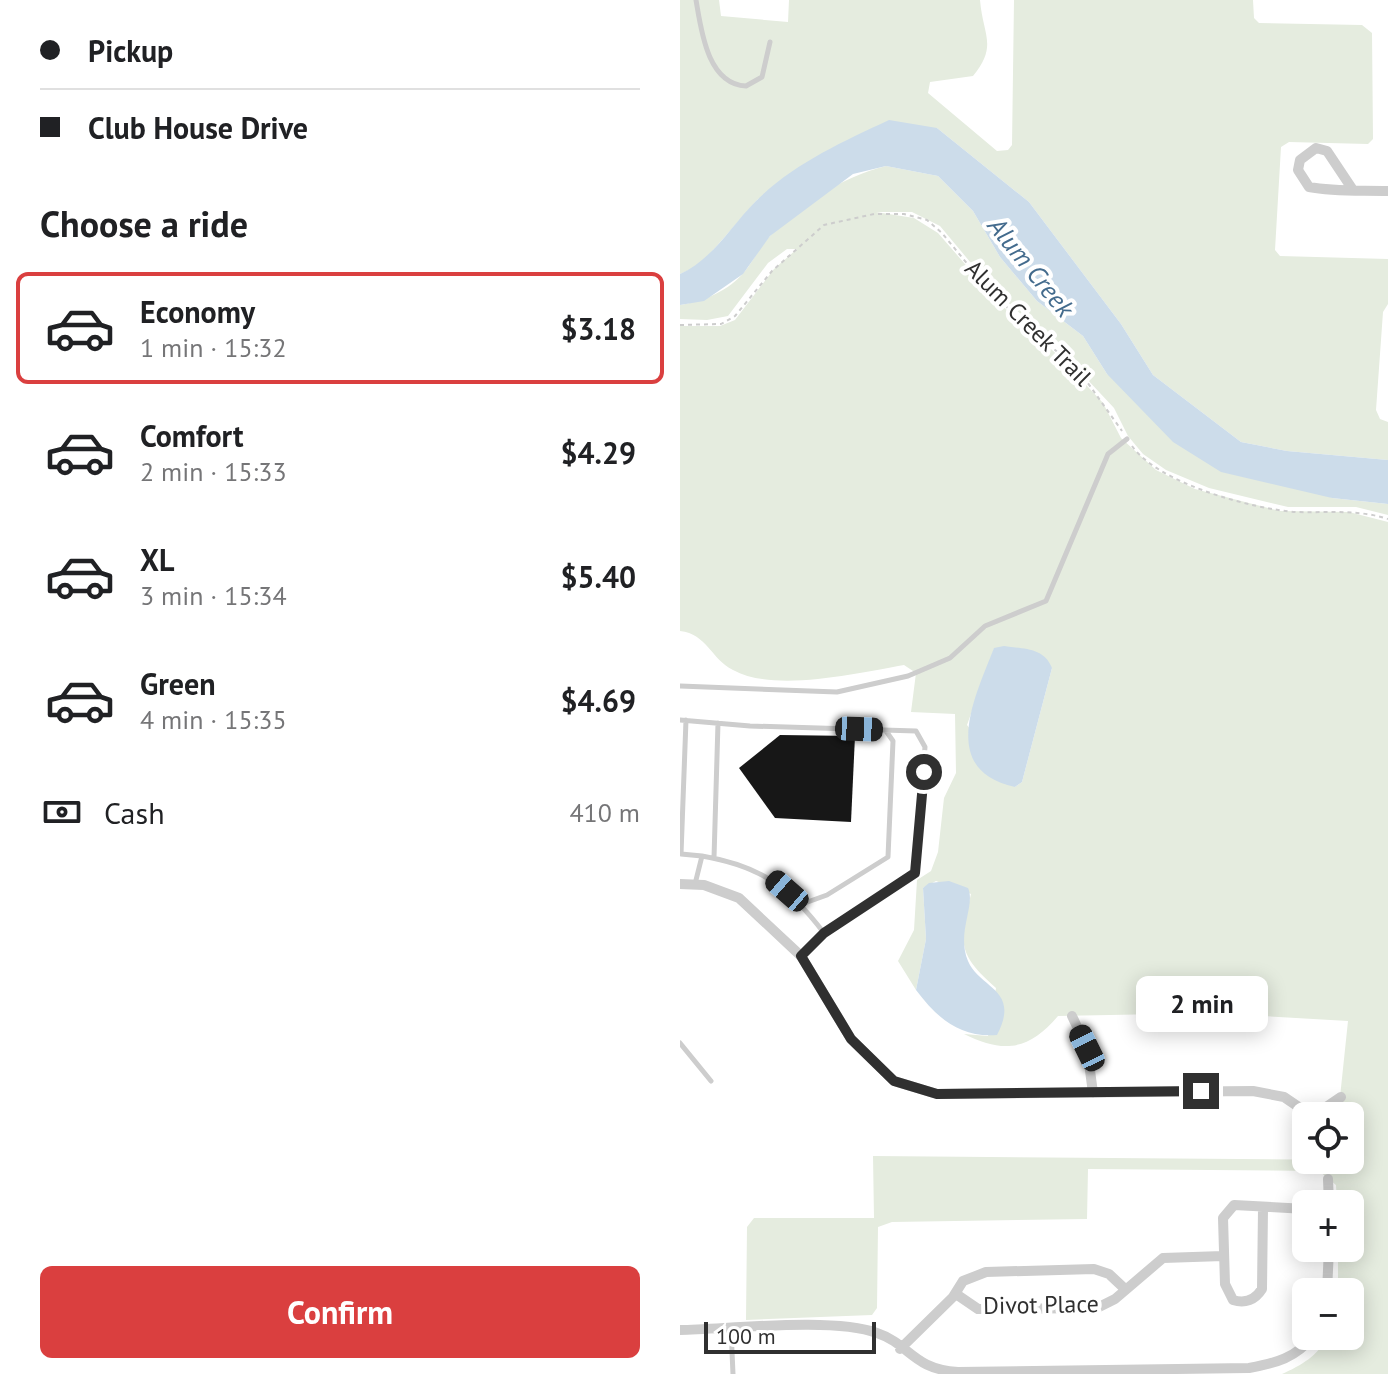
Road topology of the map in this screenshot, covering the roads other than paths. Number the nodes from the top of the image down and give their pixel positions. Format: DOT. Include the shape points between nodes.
graph roads {
  1 [pos="696,0"];
  2 [pos="770,42"];
  3 [pos="1353,190"];
  4 [pos="1388,191"];
  5 [pos="1127,439"];
  6 [pos="680,686"];
  7 [pos="683,720"];
  8 [pos="718,723"];
  9 [pos="886,730"];
  10 [pos="681,854"];
  11 [pos="702,856"];
  12 [pos="714,858"];
  13 [pos="680,884"];
  14 [pos="695,884"];
  15 [pos="802,904"];
  16 [pos="824,933"];
  17 [pos="801,956"];
  18 [pos="1072,1016"];
  19 [pos="680,1043"];
  20 [pos="711,1081"];
  21 [pos="1093,1093"];
  22 [pos="1341,1097"];
  23 [pos="1292,1102"];
  24 [pos="1334,1102"];
  25 [pos="1328,1179"];
  26 [pos="1328,1190"];
  27 [pos="1263,1209"];
  28 [pos="1292,1209"];
  29 [pos="1223,1256"];
  30 [pos="1125,1289"];
  31 [pos="956,1294"];
  32 [pos="731,1329"];
  33 [pos="680,1330"];
  34 [pos="900,1349"];
  35 [pos="1302,1350"];
  36 [pos="927,1370"];
  37 [pos="1176,1371"];
  38 [pos="733,1374"];
  1 -- 2 [label="lane" via="706,51 731,81 746,86 762,77"];
  3 -- 3 [label="street" via="1309,187 1298,170 1300,160 1316,148 1327,151"];
  3 -- 4 [label="street"];
  5 -- 6 [label="lane" via="1108,454 1046,601 985,626 950,658 908,676 837,692"];
  7 -- 8 [label="lane"];
  7 -- 10 [label="lane"];
  8 -- 9 [label="lane"];
  8 -- 12 [label="lane"];
  9 -- 15 [label="lane" via="893,741 888,857 827,895"];
  9 -- 16 [label="lane" via="916,731 925,747 915,873"];
  10 -- 11 [label="lane"];
  11 -- 12 [label="lane"];
  11 -- 14 [label="lane"];
  12 -- 15 [label="lane" via="773,878"];
  13 -- 14 [label="street"];
  14 -- 17 [label="street" via="739,898"];
  15 -- 16 [label="lane"];
  16 -- 17 [label="lane"];
  17 -- 21 [label="street" via="851,1039 894,1081 937,1094"];
  18 -- 21 [label="street" via="1087,1048"];
  19 -- 20 [label="lane"];
  21 -- 23 [label="street" via="1253,1091"];
  22 -- 24 [label="street"];
  25 -- 26 [label="street"];
  27 -- 28 [label="street"];
  27 -- 29 [label="street" via="1234,1205 1227,1210"];
  27 -- 29 [label="street" via="1258,1296 1242,1303 1226,1293"];
  29 -- 30 [label="street, Divot Place" via="1163,1258"];
  30 -- 31 [label="street, Divot Place" via="1097,1308 978,1309"];
  30 -- 31 [label="street, Divot Place" via="1109,1274 1064,1269 986,1272 963,1281"];
  31 -- 34 [label="street, Divot Place"];
  32 -- 33 [label="street"];
  32 -- 34 [label="street" via="837,1326 879,1333"];
  32 -- 38 [label="lane"];
  34 -- 36 [label="street"];
  35 -- 37 [label="street" via="1277,1363 1249,1368"];
  36 -- 37 [label="street"];
}
